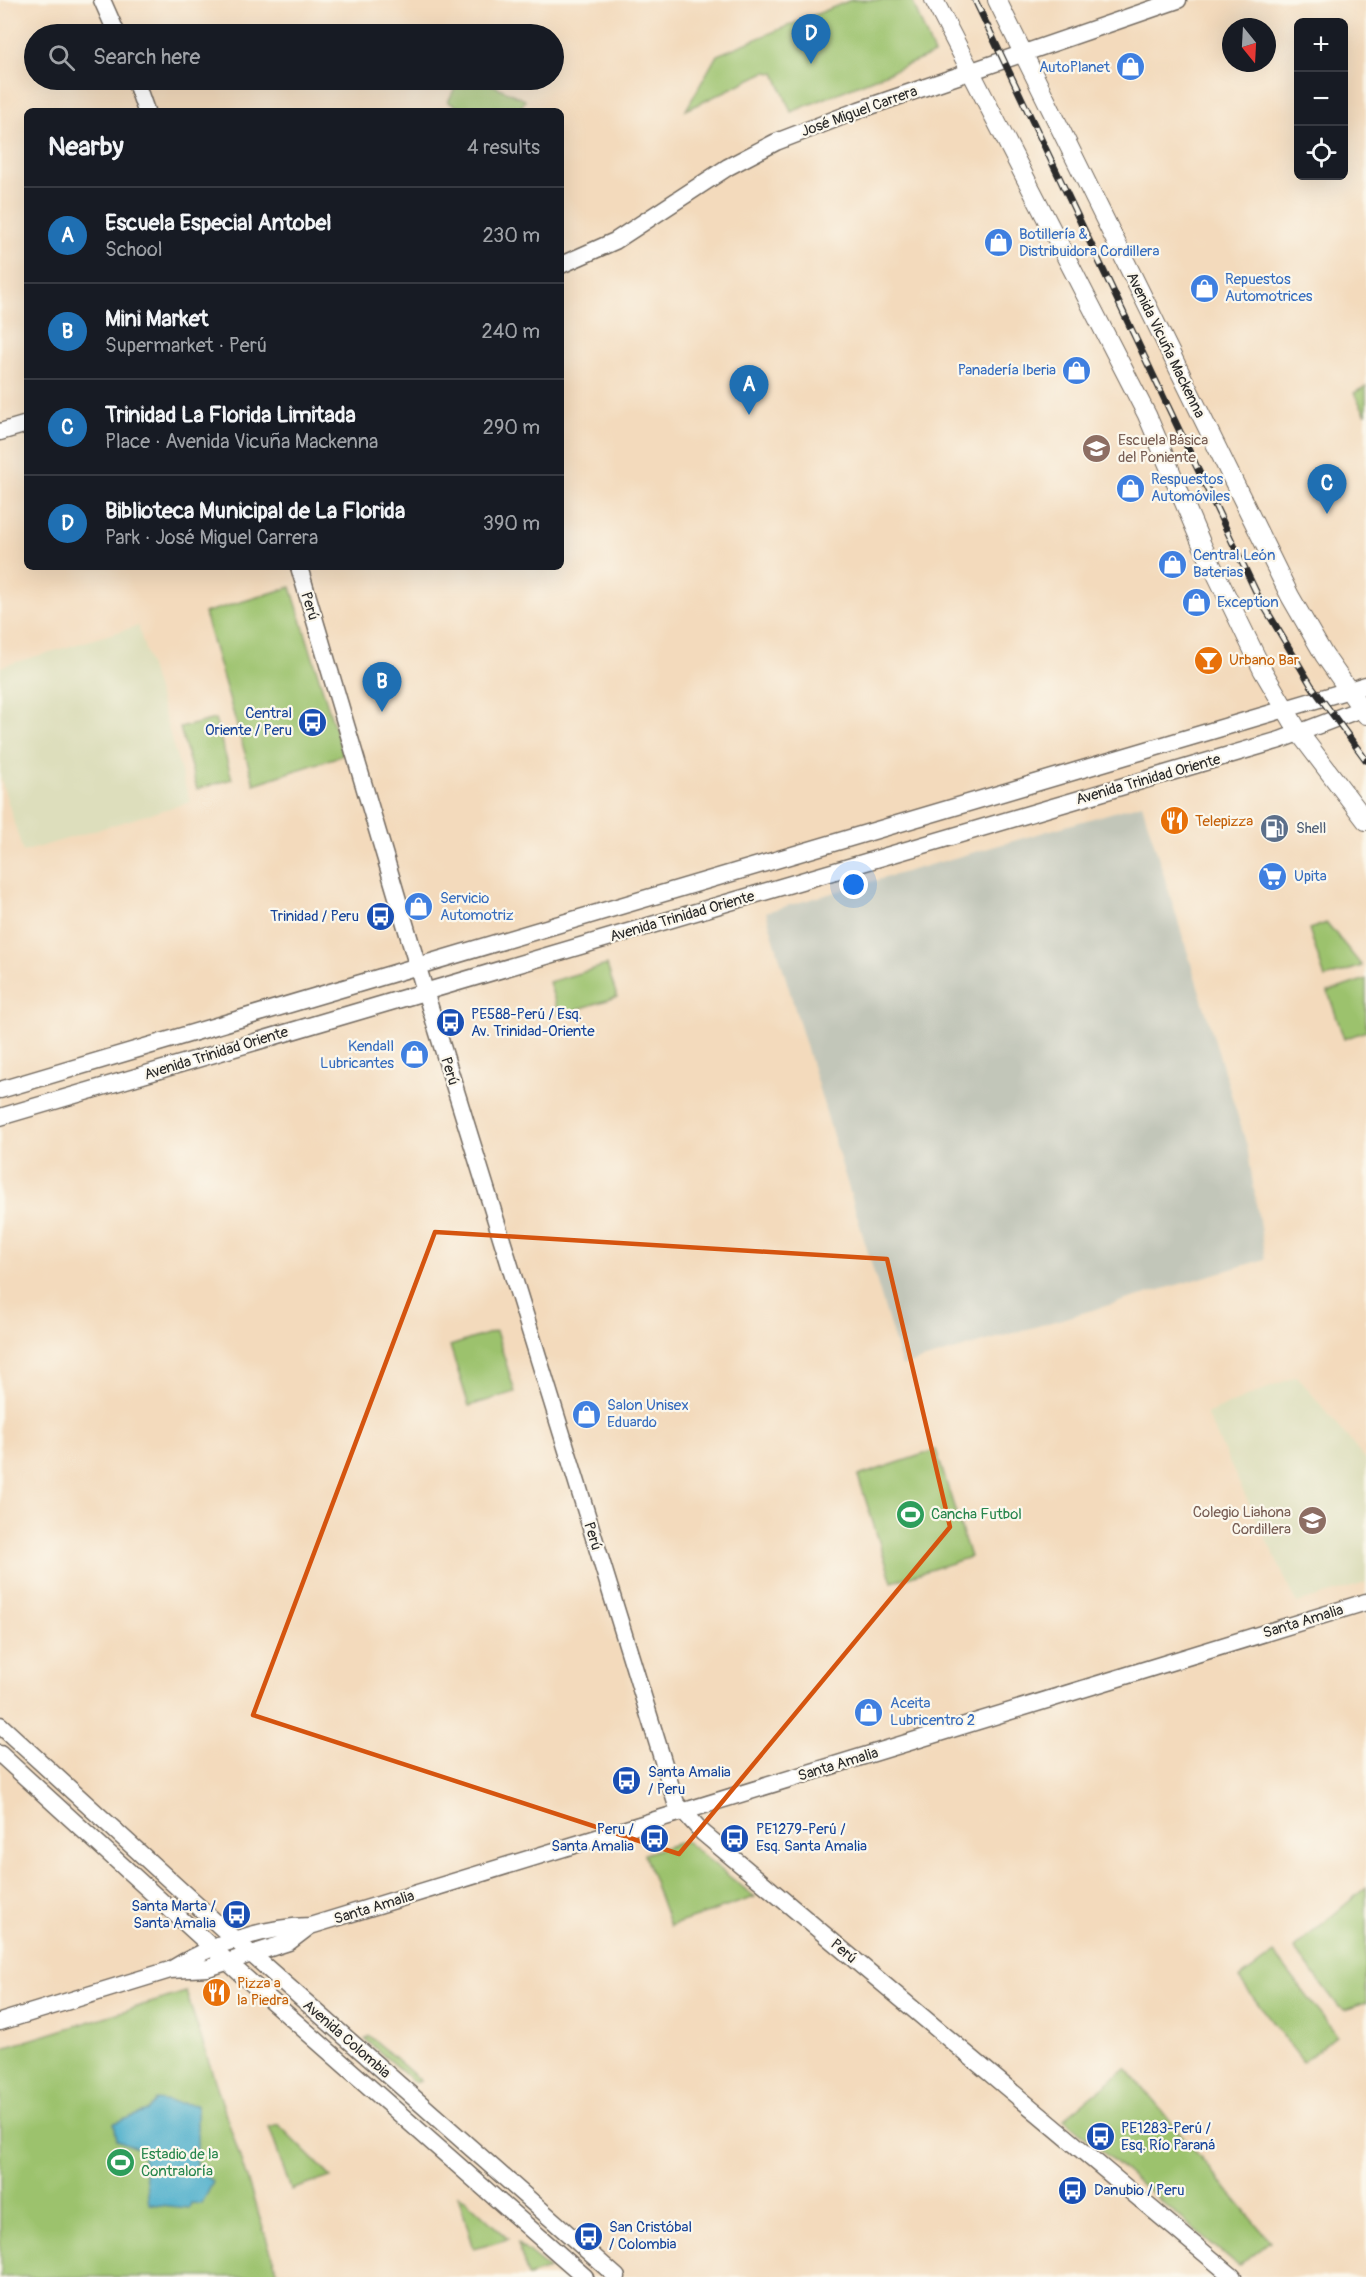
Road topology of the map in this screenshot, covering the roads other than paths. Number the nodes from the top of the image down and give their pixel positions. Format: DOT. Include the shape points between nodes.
graph roads {
  1 [pos="102,0"];
  2 [pos="934,0"];
  3 [pos="997,0"];
  4 [pos="1178,0"];
  5 [pos="113,24"];
  6 [pos="1023,53"];
  7 [pos="970,72"];
  8 [pos="139,90"];
  9 [pos="145,108"];
  10 [pos="564,264"];
  11 [pos="24,425"];
  12 [pos="0,432"];
  13 [pos="300,570"];
  14 [pos="1366,685"];
  15 [pos="1348,691"];
  16 [pos="1285,710"];
  17 [pos="1365,710"];
  18 [pos="1300,734"];
  19 [pos="1366,821"];
  20 [pos="418,966"];
  21 [pos="425,991"];
  22 [pos="0,1090"];
  23 [pos="0,1117"];
  24 [pos="1366,1602"];
  25 [pos="0,1725"];
  26 [pos="0,1754"];
  27 [pos="682,1812"];
  28 [pos="310,1926"];
  29 [pos="236,1941"];
  30 [pos="213,1949"];
  31 [pos="251,1954"];
  32 [pos="228,1962"];
  33 [pos="170,1970"];
  34 [pos="0,2022"];
  35 [pos="585,2277"];
  36 [pos="617,2277"];
  37 [pos="1233,2277"];
  1 -- 5 [label="main road"];
  2 -- 7 [label="main road"];
  3 -- 6 [label="main road, Avenida Vicuña Mackenna"];
  4 -- 6 [label="main road, José Miguel Carrera"];
  6 -- 7 [label="main road, José Miguel Carrera"];
  6 -- 15 [label="main road, Avenida Vicuña Mackenna" via="1290,596"];
  7 -- 10 [label="main road, José Miguel Carrera" via="776,142 728,167 615,241"];
  7 -- 16 [label="main road" via="1147,415 1209,561"];
  8 -- 9 [label="main road"];
  11 -- 12 [label="main road"];
  13 -- 20 [label="main road, Perú"];
  14 -- 15 [label="main road, Avenida Trinidad Oriente"];
  15 -- 16 [label="main road, Avenida Trinidad Oriente"];
  15 -- 17 [label="main road, Avenida Vicuña Mackenna"];
  16 -- 18 [label="main road"];
  16 -- 20 [label="main road, Avenida Trinidad Oriente"];
  17 -- 18 [label="main road, Avenida Trinidad Oriente"];
  18 -- 19 [label="main road"];
  18 -- 21 [label="main road, Avenida Trinidad Oriente"];
  20 -- 21 [label="main road, Perú"];
  20 -- 22 [label="main road, Avenida Trinidad Oriente"];
  21 -- 23 [label="main road, Avenida Trinidad Oriente"];
  21 -- 27 [label="main road, Perú" via="671,1791"];
  24 -- 27 [label="main road, Santa Amalia"];
  25 -- 29 [label="main road, Avenida Colombia"];
  26 -- 30 [label="main road, Avenida Colombia"];
  27 -- 28 [label="main road, Santa Amalia"];
  27 -- 37 [label="main road, Perú"];
  28 -- 29 [label="main road, Santa Amalia" via="284,1926"];
  28 -- 31 [label="main road, Santa Amalia" via="289,1942"];
  29 -- 30 [label="main road, Santa Amalia"];
  29 -- 31 [label="main road, Avenida Colombia"];
  30 -- 32 [label="main road, Avenida Colombia"];
  30 -- 33 [label="main road, Santa Amalia"];
  31 -- 32 [label="main road, Santa Amalia"];
  31 -- 36 [label="main road, Avenida Colombia"];
  32 -- 33 [label="main road, Santa Amalia" via="207,1968"];
  32 -- 35 [label="main road, Avenida Colombia"];
  33 -- 34 [label="main road, Santa Amalia"];
}
